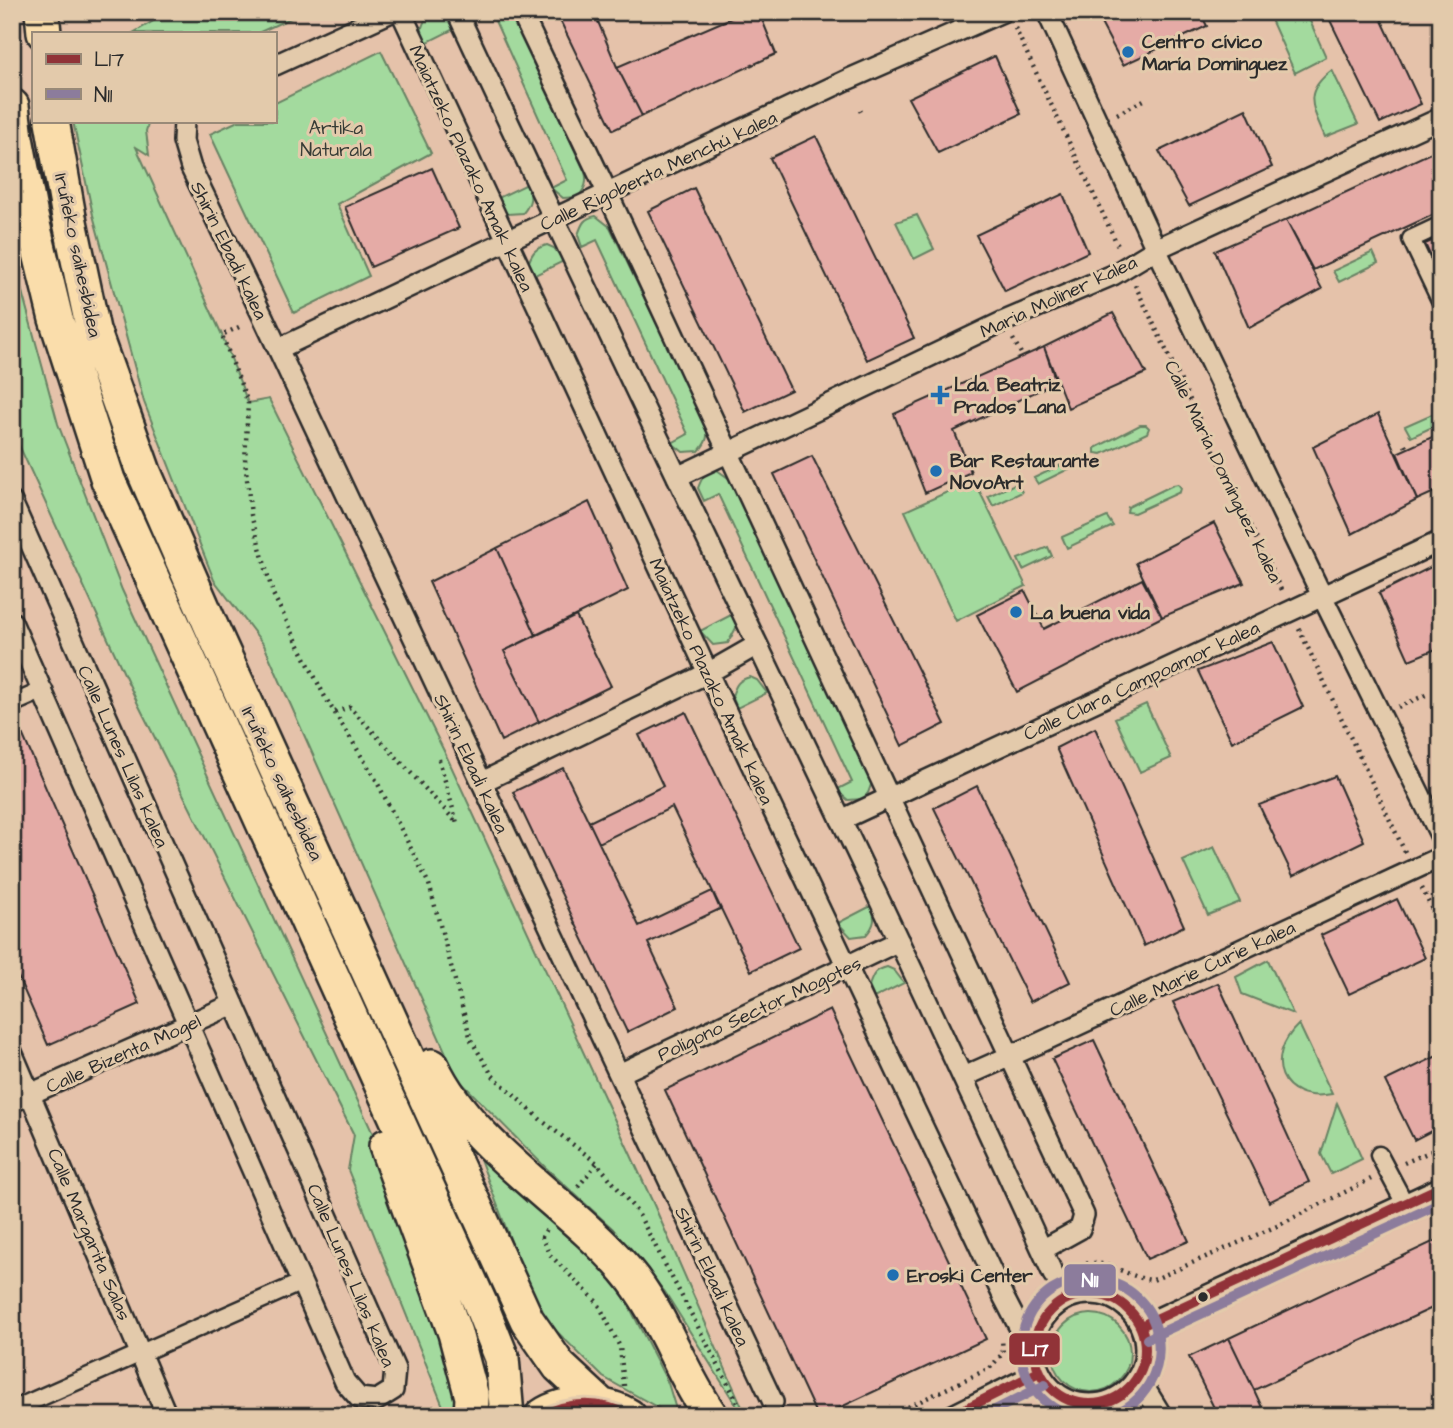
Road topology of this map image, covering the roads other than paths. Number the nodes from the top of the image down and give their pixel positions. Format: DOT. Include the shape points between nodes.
graph roads {
  1 [pos="42,12"];
  2 [pos="391,12"];
  3 [pos="401,12"];
  4 [pos="457,12"];
  5 [pos="521,12"];
  6 [pos="1047,12"];
  7 [pos="1008,18"];
  8 [pos="44,32"];
  9 [pos="276,65"];
  10 [pos="12,106"];
  11 [pos="1441,118"];
  12 [pos="184,122"];
  13 [pos="53,123"];
  14 [pos="608,194"];
  15 [pos="553,220"];
  16 [pos="1441,225"];
  17 [pos="506,242"];
  18 [pos="1156,248"];
  19 [pos="1441,302"];
  20 [pos="278,349"];
  21 [pos="727,452"];
  22 [pos="677,477"];
  23 [pos="12,502"];
  24 [pos="1441,541"];
  25 [pos="1322,596"];
  26 [pos="12,622"];
  27 [pos="211,626"];
  28 [pos="758,645"];
  29 [pos="708,673"];
  30 [pos="194,675"];
  31 [pos="44,690"];
  32 [pos="12,704"];
  33 [pos="482,782"];
  34 [pos="889,796"];
  35 [pos="841,820"];
  36 [pos="1441,837"];
  37 [pos="1441,857"];
  38 [pos="899,941"];
  39 [pos="847,967"];
  40 [pos="234,1004"];
  41 [pos="188,1025"];
  42 [pos="12,1052"];
  43 [pos="1011,1057"];
  44 [pos="619,1074"];
  45 [pos="963,1077"];
  46 [pos="21,1098"];
  47 [pos="1379,1155"];
  48 [pos="1441,1187"];
  49 [pos="1405,1204"];
  50 [pos="1042,1250"];
  51 [pos="302,1282"];
  52 [pos="1069,1297"];
  53 [pos="1141,1326"];
  54 [pos="1034,1345"];
  55 [pos="140,1352"];
  56 [pos="1039,1372"];
  57 [pos="1138,1377"];
  58 [pos="773,1402"];
  59 [pos="619,1403"];
  60 [pos="12,1410"];
  61 [pos="167,1416"];
  62 [pos="471,1416"];
  63 [pos="507,1416"];
  64 [pos="542,1416"];
  65 [pos="710,1416"];
  66 [pos="951,1416"];
  67 [pos="1162,1416"];
  1 -- 8 [label="highway"];
  2 -- 9 [label="street"];
  3 -- 17 [label="street, Maiatzeko Plazako Amak kalea"];
  4 -- 15 [label="street"];
  5 -- 14 [label="street"];
  6 -- 18 [label="street, Calle María Domínguez kalea"];
  7 -- 14 [label="street, Calle Rigoberta Menchú kalea" via="849,79"];
  10 -- 30 [label="highway, Iruñeko saihesbidea" via="31,216 57,319 108,480"];
  11 -- 18 [label="street, Maria Moliner kalea"];
  12 -- 20 [label="street, Shirin Ebadi kalea" via="183,141 191,168"];
  13 -- 27 [label="highway, Iruñeko saihesbidea" via="93,330 144,472"];
  14 -- 15 [label="street, Calle Rigoberta Menchú kalea"];
  14 -- 21 [label="street"];
  15 -- 17 [label="street, Calle Rigoberta Menchú kalea"];
  15 -- 22 [label="street"];
  16 -- 19 [label="street" via="1411,239"];
  17 -- 20 [label="street, Calle Rigoberta Menchú kalea"];
  17 -- 29 [label="street, Maiatzeko Plazako Amak kalea"];
  18 -- 21 [label="street, Maria Moliner kalea" via="1127,268"];
  18 -- 25 [label="street, Calle María Domínguez kalea"];
  20 -- 33 [label="street, Shirin Ebadi kalea"];
  21 -- 22 [label="street, Maria Moliner kalea"];
  21 -- 34 [label="street"];
  22 -- 28 [label="street"];
  23 -- 40 [label="street, Calle Lunes Lilas kalea"];
  24 -- 25 [label="street, Calle Clara Campoamor kalea"];
  25 -- 34 [label="street, Calle Clara Campoamor kalea"];
  25 -- 36 [label="street, Calle María Domínguez kalea"];
  26 -- 31 [label="street, Calle Lunes Lilas kalea"];
  27 -- 59 [label="highway, Iruñeko saihesbidea" via="527,1320 559,1366"];
  27 -- 65 [label="highway" via="269,710 442,1087 471,1125 601,1242 646,1296"];
  28 -- 29 [label="street"];
  28 -- 35 [label="street"];
  29 -- 33 [label="street"];
  29 -- 39 [label="street, Maiatzeko Plazako Amak kalea"];
  30 -- 62 [label="highway" via="235,803 372,1110 455,1333 472,1397"];
  30 -- 63 [label="highway, Iruñeko saihesbidea" via="480,1303 502,1358"];
  31 -- 32 [label="street"];
  31 -- 41 [label="street, Calle Lunes Lilas kalea"];
  33 -- 44 [label="street, Shirin Ebadi kalea"];
  34 -- 35 [label="street, Calle Clara Campoamor kalea"];
  34 -- 43 [label="street"];
  35 -- 38 [label="street"];
  37 -- 43 [label="street, Calle Marie Curie kalea"];
  38 -- 39 [label="street, Polígono Sector Mogotes"];
  38 -- 45 [label="street"];
  39 -- 44 [label="street, Polígono Sector Mogotes"];
  39 -- 54 [label="street, Maiatzeko Plazako Amak kalea" via="1004,1298"];
  40 -- 41 [label="street, Calle Bizenta Mogel"];
  40 -- 51 [label="street, Calle Lunes Lilas kalea" via="395,1369 393,1390 377,1401 359,1398 345,1382"];
  41 -- 46 [label="street, Calle Bizenta Mogel"];
  41 -- 51 [label="street, Calle Lunes Lilas kalea"];
  42 -- 46 [label="street, Calle Margarita Salas"];
  43 -- 45 [label="street, Calle Marie Curie kalea"];
  43 -- 50 [label="street" via="1084,1215 1080,1229"];
  44 -- 58 [label="street, Shirin Ebadi kalea"];
  45 -- 50 [label="street"];
  46 -- 55 [label="street, Calle Margarita Salas"];
  47 -- 49 [label="street"];
  48 -- 49 [label="street"];
  49 -- 53 [label="street"];
  50 -- 52 [label="street"];
  51 -- 55 [label="street"];
  52 -- 53 [label="street" via="1094,1294 1118,1301 1132,1311"];
  52 -- 54 [label="street" via="1045,1316"];
  53 -- 57 [label="street" via="1144,1360"];
  54 -- 56 [label="street"];
  55 -- 60 [label="street"];
  55 -- 61 [label="street, Calle Margarita Salas"];
  56 -- 57 [label="street" via="1062,1397 1087,1404 1112,1400"];
  56 -- 66 [label="street"];
  57 -- 67 [label="street"];
  59 -- 64 [label="highway" via="574,1405"];
}
